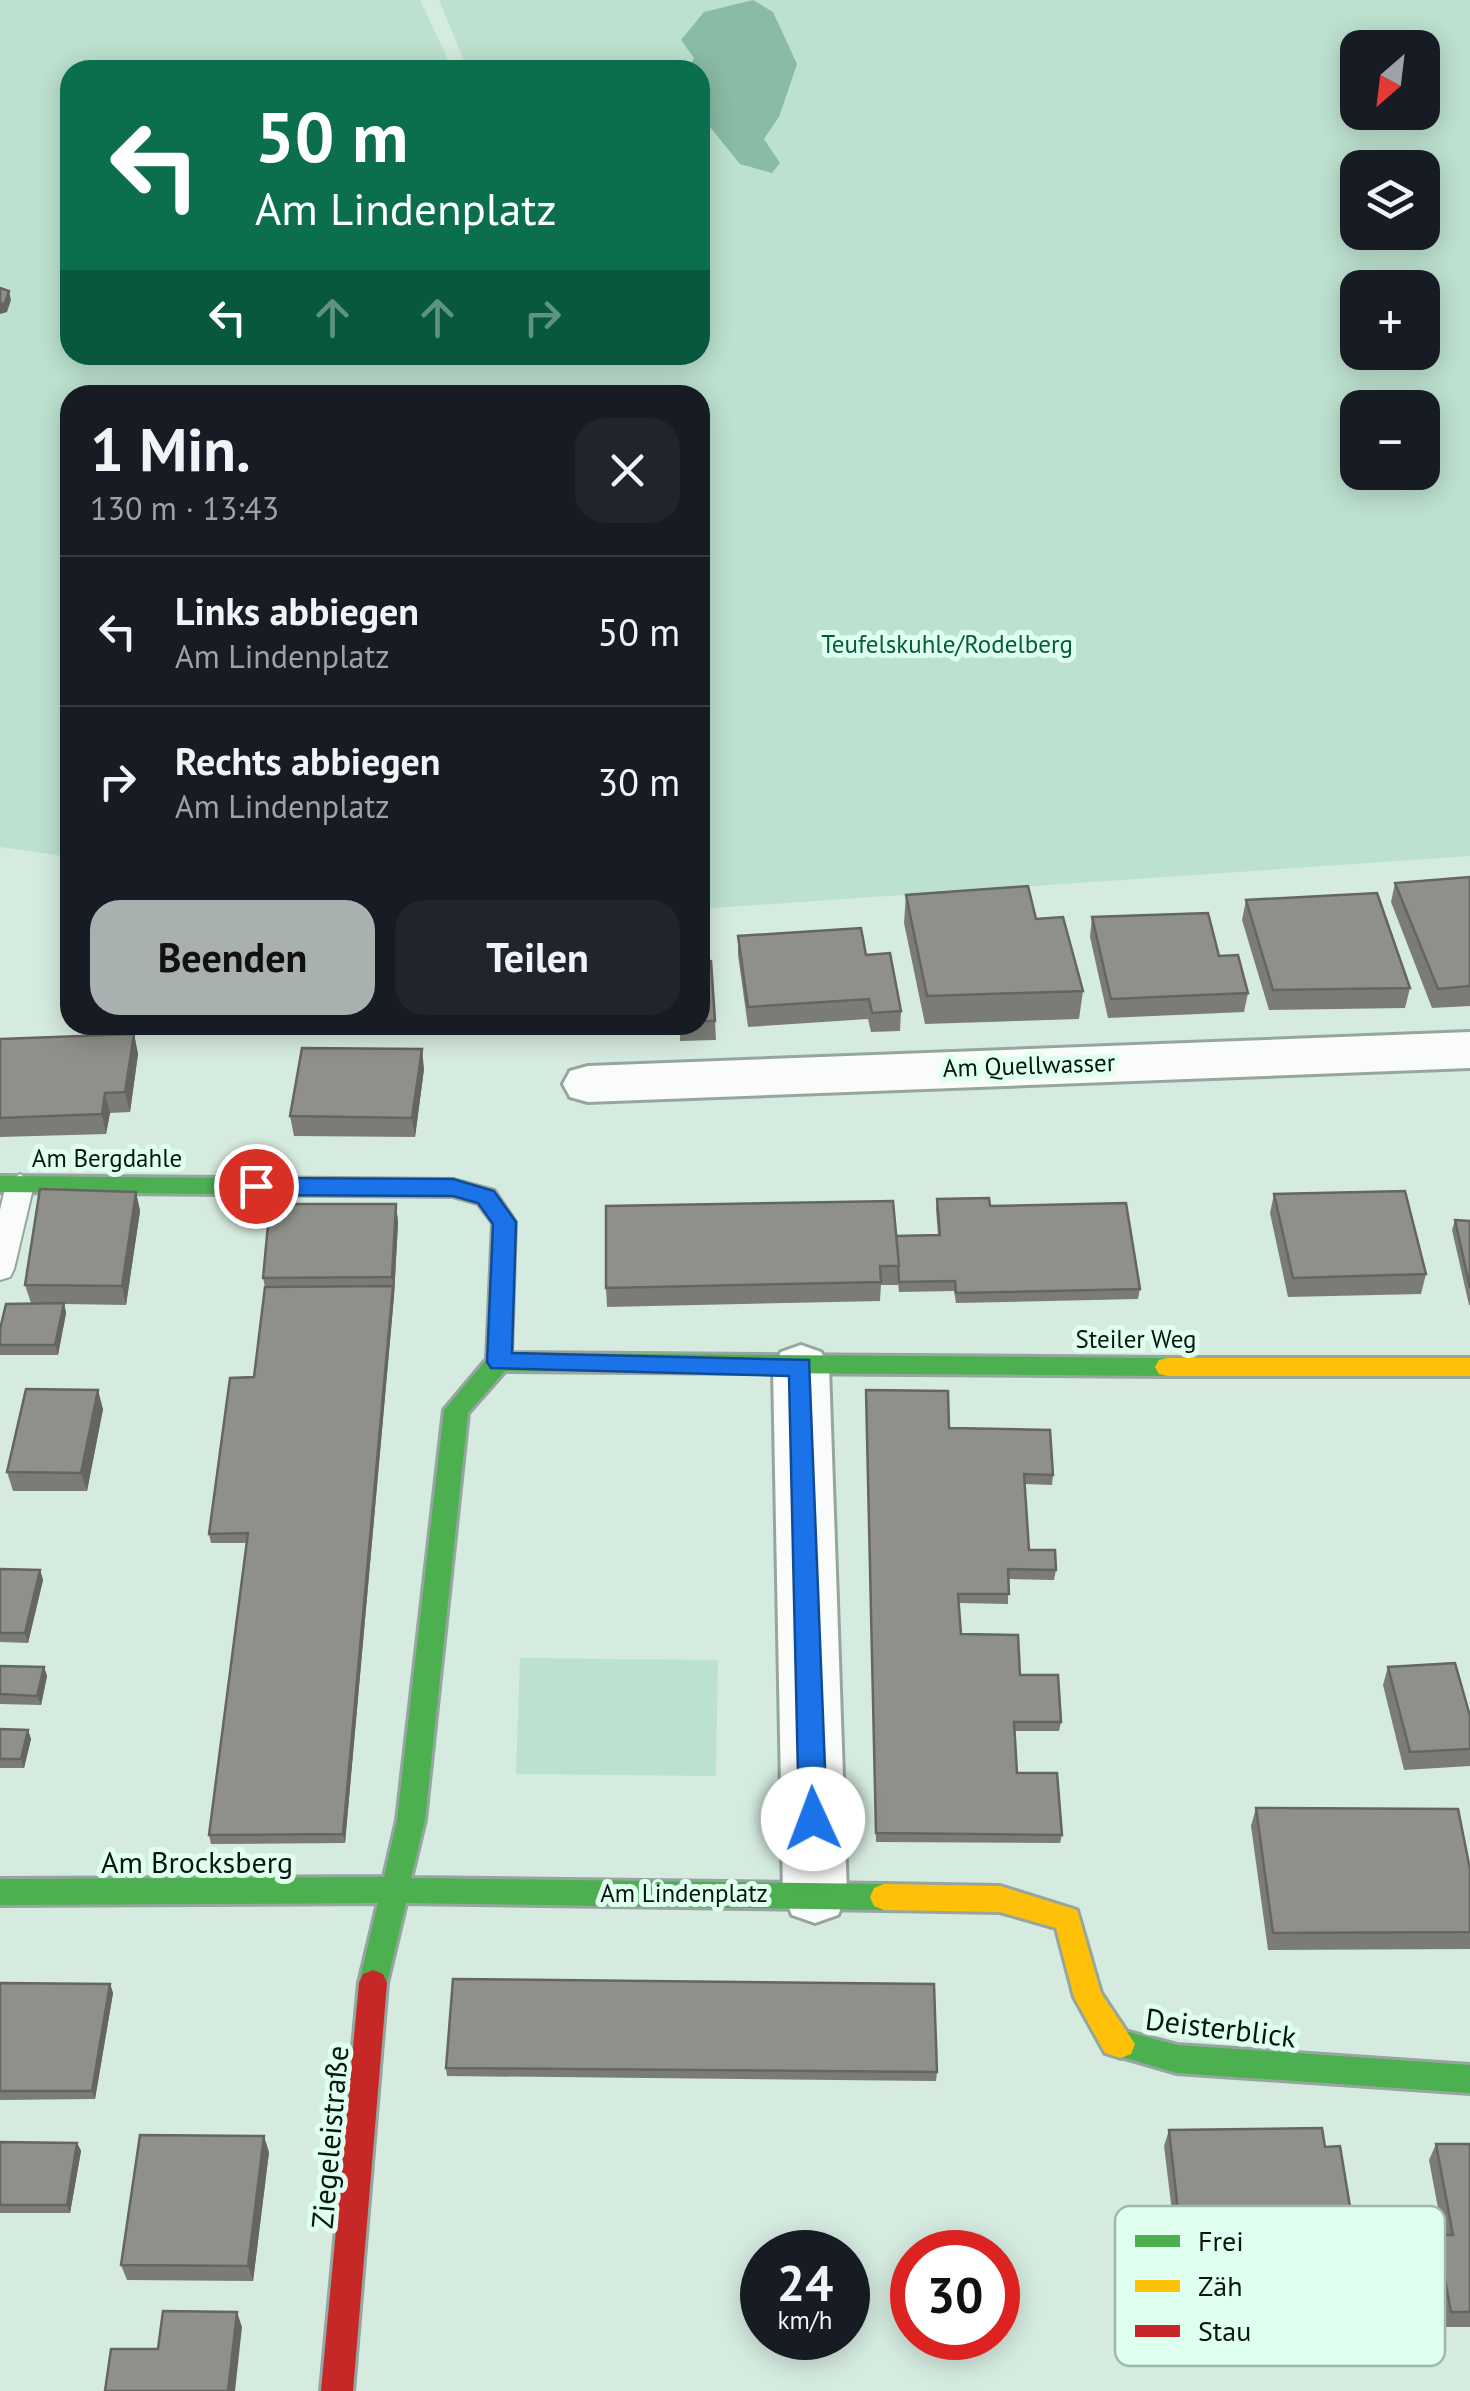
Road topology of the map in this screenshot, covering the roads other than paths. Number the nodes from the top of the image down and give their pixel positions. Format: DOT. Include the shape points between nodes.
graph roads {
  1 [pos="1470,1050"];
  2 [pos="588,1084"];
  3 [pos="10,1184"];
  4 [pos="0,1270"];
  5 [pos="499,1362"];
  6 [pos="801,1367"];
  7 [pos="1470,1367"];
  8 [pos="394,1890"];
  9 [pos="0,1892"];
  10 [pos="815,1894"];
  11 [pos="1470,2079"];
  12 [pos="337,2391"];
  1 -- 2 [label="street, Am Quellwasser"];
  3 -- 4 [label="lane"];
  3 -- 5 [label="street, Am Bergdahle" via="453,1188 486,1196 504,1222"];
  5 -- 6 [label="street"];
  5 -- 8 [label="street" via="456,1410 411,1820"];
  6 -- 7 [label="street, Steiler Weg"];
  6 -- 10 [label="street"];
  8 -- 9 [label="street, Am Brocksberg"];
  8 -- 10 [label="street, Am Lindenplatz"];
  8 -- 12 [label="street, Ziegeleistraße" via="374,1969"];
  10 -- 11 [label="street, Deisterblick" via="1000,1898 1066,1919 1088,1998 1115,2044 1177,2059"];
}
